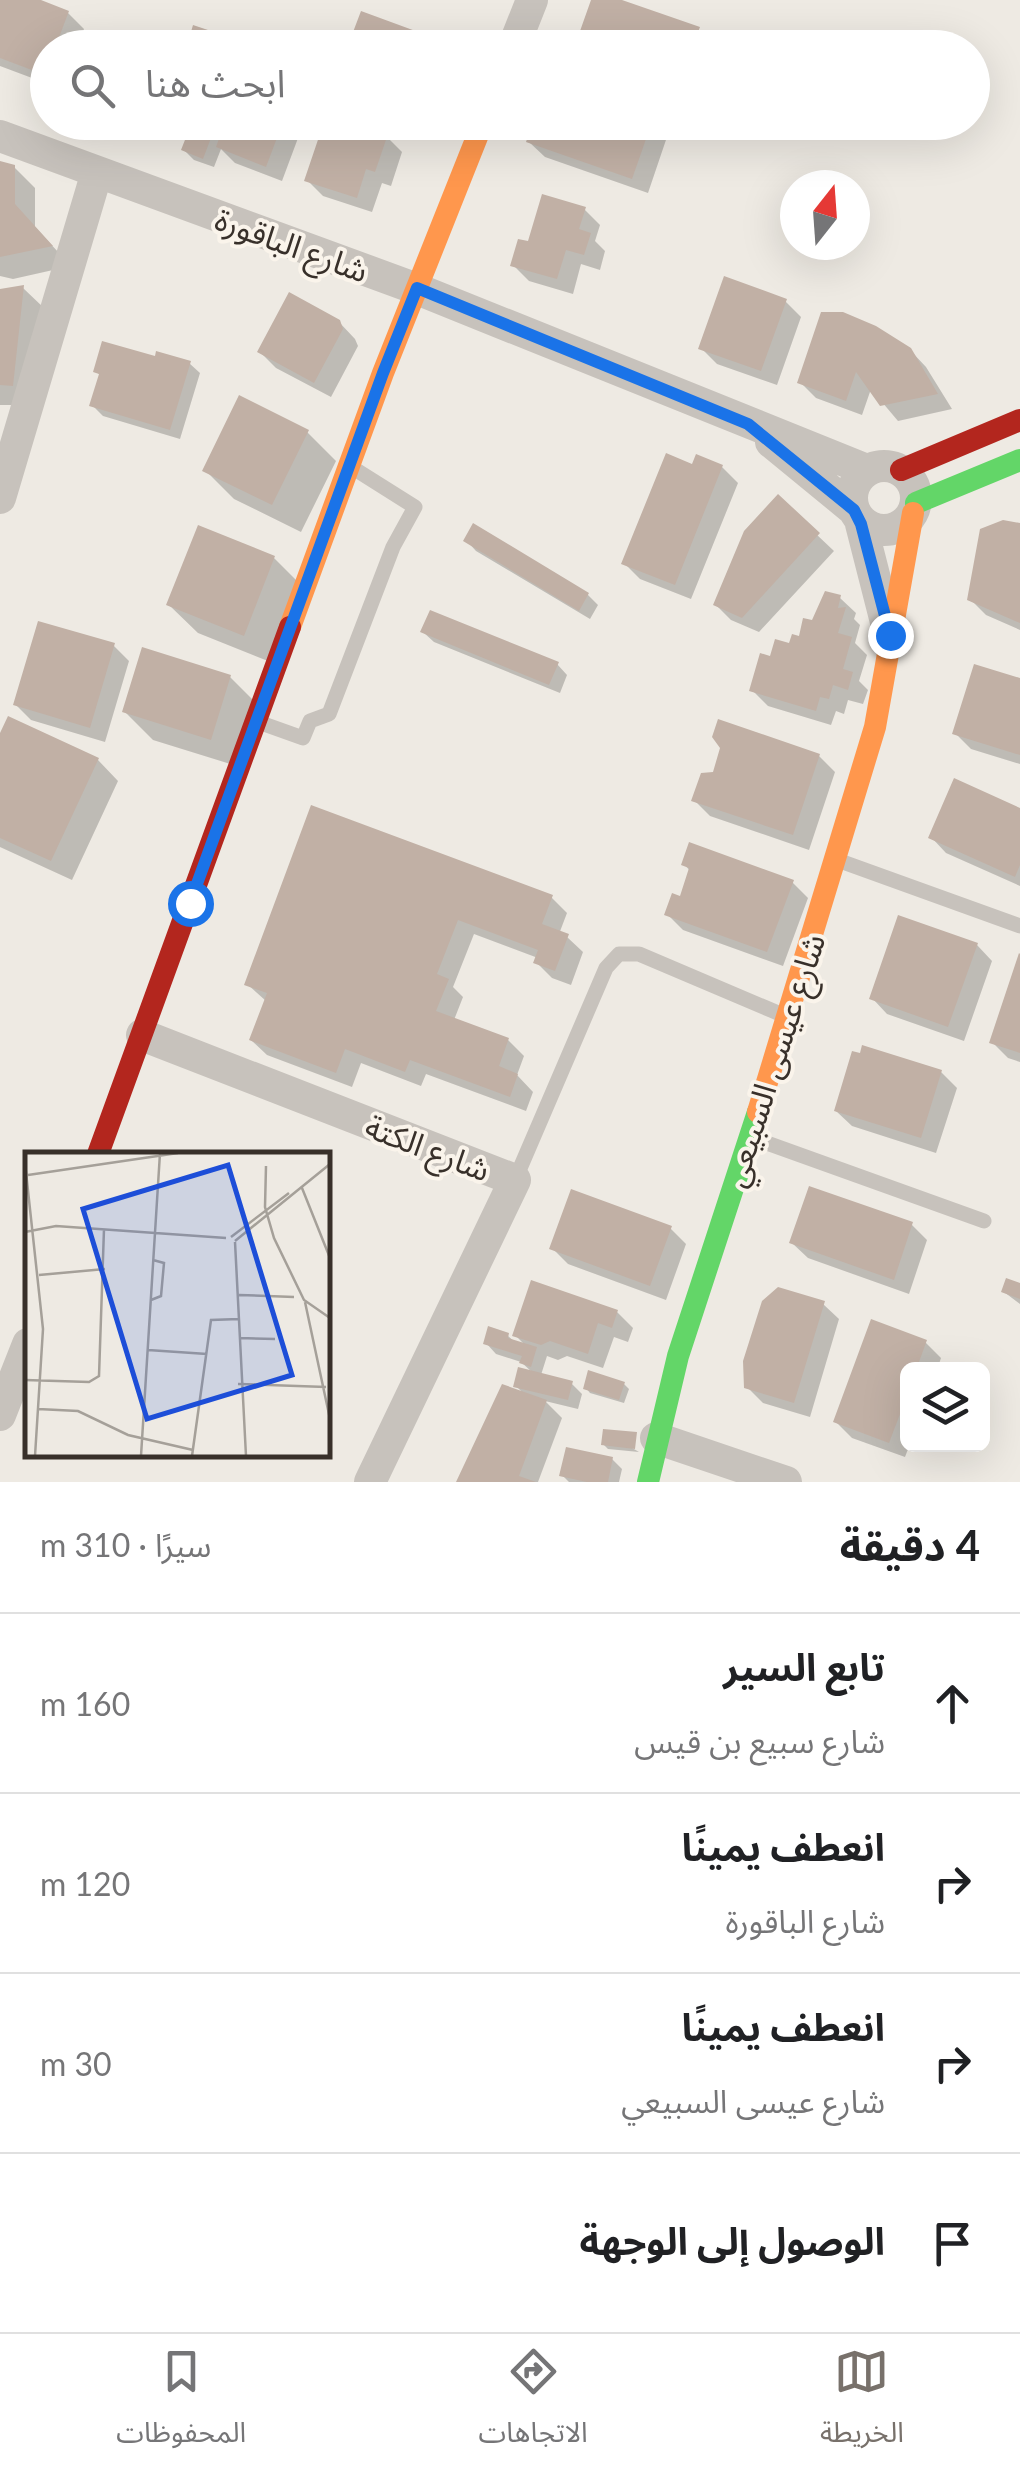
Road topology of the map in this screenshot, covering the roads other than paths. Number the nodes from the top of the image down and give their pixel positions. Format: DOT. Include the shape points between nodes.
graph roads {
  1 [pos="532,0"];
  2 [pos="520,30"];
  3 [pos="0,136"];
  4 [pos="476,140"];
  5 [pos="98,172"];
  6 [pos="417,288"];
  7 [pos="1018,420"];
  8 [pos="748,424"];
  9 [pos="11,431"];
  10 [pos="1018,462"];
  11 [pos="350,466"];
  12 [pos="867,470"];
  13 [pos="901,470"];
  14 [pos="0,498"];
  15 [pos="914,508"];
  16 [pos="857,517"];
  17 [pos="890,635"];
  18 [pos="256,721"];
  19 [pos="836,860"];
  20 [pos="1020,926"];
  21 [pos="789,1017"];
  22 [pos="142,1035"];
  23 [pos="749,1137"];
  24 [pos="99,1152"];
  25 [pos="515,1180"];
  26 [pos="984,1221"];
  27 [pos="25,1352"];
  28 [pos="0,1416"];
  29 [pos="656,1438"];
  30 [pos="370,1482"];
  31 [pos="648,1482"];
  32 [pos="786,1482"];
  1 -- 2 [label="street"];
  3 -- 5 [label="street, شارع الباقورة"];
  4 -- 6 [label="street"];
  5 -- 6 [label="street, شارع الباقورة"];
  5 -- 9 [label="street"];
  6 -- 8 [label="street, شارع الباقورة"];
  6 -- 11 [label="street"];
  7 -- 13 [label="street"];
  8 -- 12 [label="street, شارع الباقورة"];
  8 -- 16 [label="street, شارع الباقورة"];
  9 -- 14 [label="street"];
  10 -- 15 [label="street"];
  11 -- 18 [label="street"];
  11 -- 18 [label="lane" via="415,507 329,714 310,721 303,738"];
  12 -- 13 [label="street"];
  12 -- 16 [label="street" via="852,491"];
  13 -- 15 [label="street" via="913,484"];
  15 -- 16 [label="street" via="890,530"];
  15 -- 17 [label="street, شارع عيسى السبيعي"];
  16 -- 17 [label="street, شارع عيسى السبيعي"];
  17 -- 19 [label="street, شارع عيسى السبيعي" via="874,727"];
  18 -- 22 [label="street"];
  19 -- 20 [label="lane"];
  19 -- 21 [label="street, شارع عيسى السبيعي"];
  21 -- 23 [label="street, شارع عيسى السبيعي"];
  21 -- 25 [label="lane" via="639,954 619,954 606,968"];
  22 -- 24 [label="street"];
  22 -- 25 [label="street, شارع الكتة"];
  23 -- 26 [label="lane"];
  23 -- 29 [label="street, شارع عيسى السبيعي"];
  25 -- 30 [label="street, شارع الكتة"];
  27 -- 28 [label="street"];
  29 -- 31 [label="street, شارع عيسى السبيعي"];
  29 -- 32 [label="street"];
}
